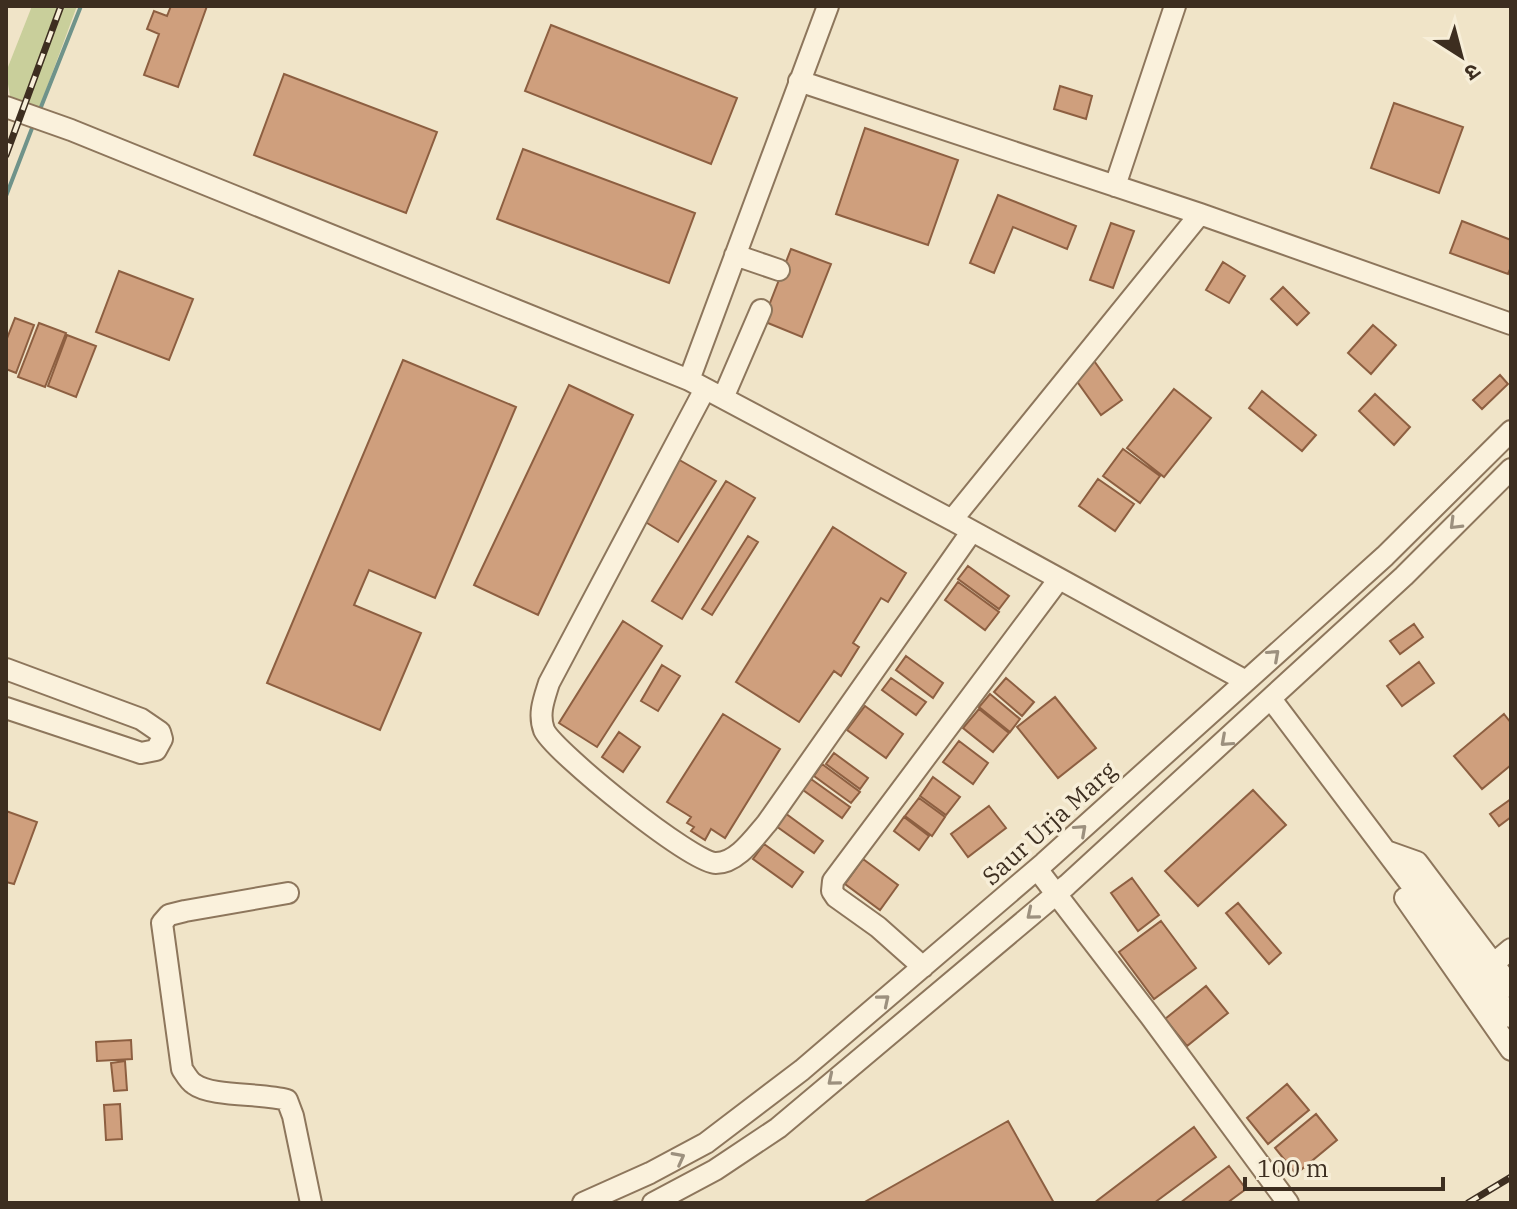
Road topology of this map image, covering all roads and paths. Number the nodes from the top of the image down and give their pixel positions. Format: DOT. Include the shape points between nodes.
graph roads {
  1 [pos="828,6"];
  2 [pos="1175,6"];
  3 [pos="799,81"];
  4 [pos="6,107"];
  5 [pos="1115,186"];
  6 [pos="1200,214"];
  7 [pos="735,255"];
  8 [pos="779,270"];
  9 [pos="761,310"];
  10 [pos="1511,324"];
  11 [pos="706,389"];
  12 [pos="1511,431"];
  13 [pos="1511,469"];
  14 [pos="952,520"];
  15 [pos="972,531"];
  16 [pos="1059,579"];
  17 [pos="6,669"];
  18 [pos="1246,681"];
  19 [pos="1271,699"];
  20 [pos="6,708"];
  21 [pos="1386,851"];
  22 [pos="1037,869"];
  23 [pos="288,893"];
  24 [pos="1056,894"];
  25 [pos="1511,949"];
  26 [pos="1493,964"];
  27 [pos="923,967"];
  28 [pos="1511,987"];
  29 [pos="1511,1017"];
  30 [pos="1511,1050"];
  31 [pos="650,1173"];
  32 [pos="658,1200"];
  33 [pos="311,1203"];
  34 [pos="583,1203"];
  35 [pos="1288,1203"];
  1 -- 3 [label="street"];
  2 -- 5 [label="street"];
  3 -- 5 [label="street"];
  3 -- 7 [label="street"];
  4 -- 11 [label="street"];
  5 -- 6 [label="street"];
  6 -- 10 [label="street"];
  6 -- 14 [label="street"];
  7 -- 8 [label="street"];
  7 -- 11 [label="street"];
  9 -- 11 [label="street"];
  11 -- 14 [label="street"];
  11 -- 15 [label="street" via="549,683 541,721 553,744 647,824 702,861 732,858 767,823"];
  18 -- 12 [label="street, Saur Urja Marg, one-way" via="1385,556"];
  13 -- 19 [label="street, one-way"];
  14 -- 15 [label="street"];
  15 -- 16 [label="street"];
  16 -- 18 [label="street"];
  16 -- 27 [label="street" via="833,881 836,897"];
  17 -- 20 [label="street" via="141,719 162,739 156,750 141,753"];
  22 -- 18 [label="street, Saur Urja Marg, one-way"];
  19 -- 21 [label="street"];
  19 -- 24 [label="street, one-way"];
  21 -- 26 [label="street" via="1417,862"];
  21 -- 29 [label="street"];
  21 -- 30 [label="street" via="1392,879"];
  22 -- 24 [label="street"];
  22 -- 27 [label="street, Saur Urja Marg"];
  23 -- 33 [label="street" via="185,911 162,923 182,1069 204,1090 287,1100"];
  24 -- 32 [label="street, one-way" via="778,1128"];
  24 -- 35 [label="street"];
  25 -- 26 [label="street"];
  26 -- 28 [label="street"];
  31 -- 27 [label="street, Saur Urja Marg, one-way" via="706,1143"];
  31 -- 32 [label="street"];
  31 -- 34 [label="street, Saur Urja Marg"];
}
